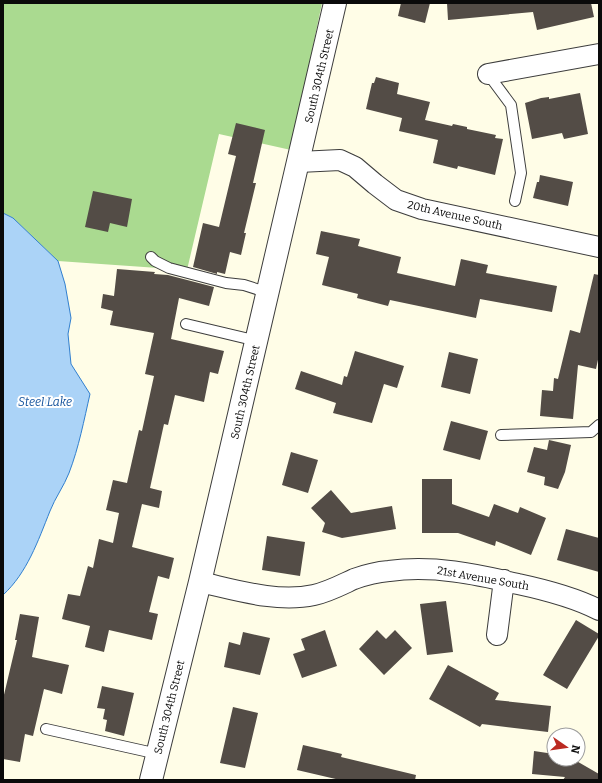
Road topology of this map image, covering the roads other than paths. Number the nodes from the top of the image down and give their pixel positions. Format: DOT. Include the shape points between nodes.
graph roads {
  1 [pos="335,3"];
  2 [pos="599,54"];
  3 [pos="488,74"];
  4 [pos="299,162"];
  5 [pos="514,201"];
  6 [pos="599,247"];
  7 [pos="151,257"];
  8 [pos="269,293"];
  9 [pos="186,324"];
  10 [pos="257,340"];
  11 [pos="599,425"];
  12 [pos="501,435"];
  13 [pos="504,580"];
  14 [pos="200,582"];
  15 [pos="599,610"];
  16 [pos="497,634"];
  17 [pos="46,729"];
  18 [pos="158,754"];
  19 [pos="151,780"];
  1 -- 4 [label="street, South 304th Street"];
  2 -- 3 [label="street"];
  3 -- 5 [label="lane" via="511,105 521,173"];
  4 -- 6 [label="street, 20th Avenue South" via="340,160 355,167 396,200 422,209"];
  4 -- 8 [label="street, South 304th Street"];
  7 -- 8 [label="lane" via="169,268"];
  8 -- 10 [label="street, South 304th Street"];
  9 -- 10 [label="lane"];
  10 -- 14 [label="street, South 304th Street"];
  11 -- 12 [label="lane" via="591,432"];
  13 -- 14 [label="street, 21st Avenue South" via="460,572 407,569 372,573 324,592 300,597 251,593"];
  13 -- 15 [label="street, 21st Avenue South" via="554,592"];
  13 -- 16 [label="street"];
  14 -- 18 [label="street, South 304th Street"];
  17 -- 18 [label="lane"];
  18 -- 19 [label="street, South 304th Street"];
}
